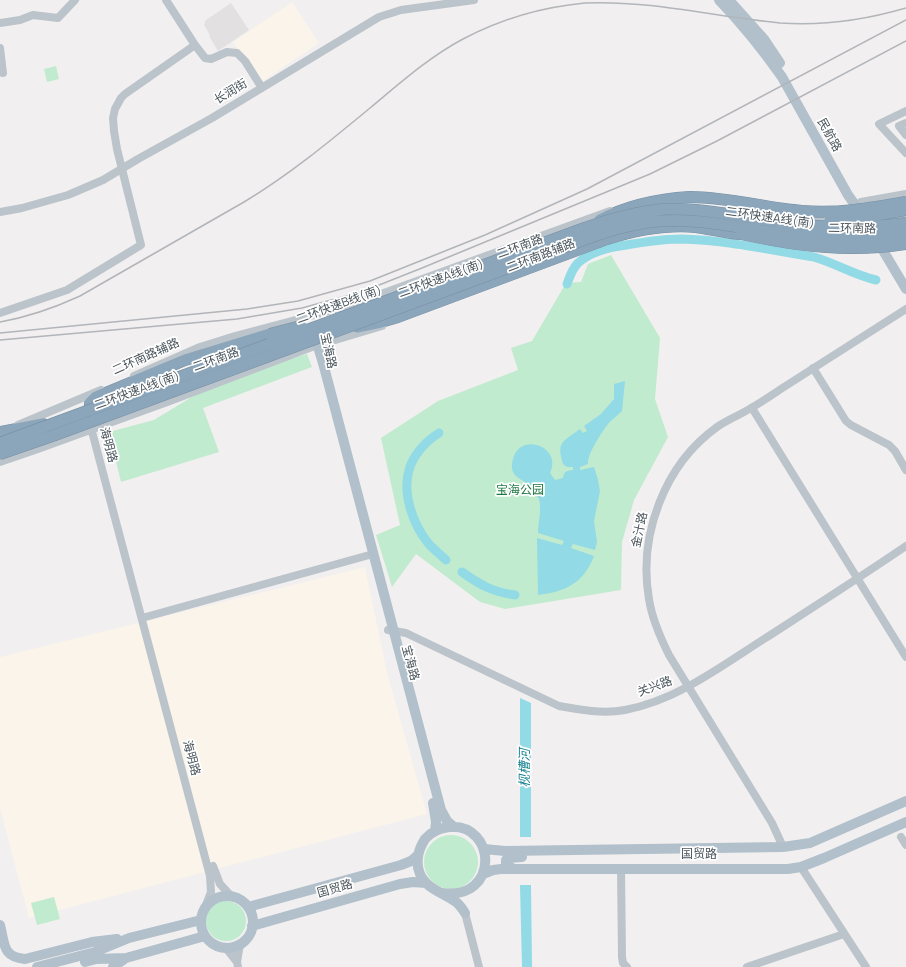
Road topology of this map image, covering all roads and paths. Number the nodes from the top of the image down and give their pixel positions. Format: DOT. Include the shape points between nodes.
graph roads {
  1 [pos="75,0"];
  2 [pos="166,0"];
  3 [pos="474,0"];
  4 [pos="719,0"];
  5 [pos="730,0"];
  6 [pos="0,24"];
  7 [pos="195,45"];
  8 [pos="0,48"];
  9 [pos="3,73"];
  10 [pos="262,88"];
  11 [pos="906,111"];
  12 [pos="906,123"];
  13 [pos="906,135"];
  14 [pos="906,153"];
  15 [pos="122,169"];
  16 [pos="906,194"];
  17 [pos="861,202"];
  18 [pos="906,202"];
  19 [pos="680,210"];
  20 [pos="906,210"];
  21 [pos="0,212"];
  22 [pos="906,217"];
  23 [pos="670,220"];
  24 [pos="870,222"];
  25 [pos="906,223"];
  26 [pos="615,229"];
  27 [pos="739,234"];
  28 [pos="906,234"];
  29 [pos="564,237"];
  30 [pos="906,239"];
  31 [pos="881,242"];
  32 [pos="906,244"];
  33 [pos="556,259"];
  34 [pos="906,277"];
  35 [pos="906,289"];
  36 [pos="375,305"];
  37 [pos="906,309"];
  38 [pos="0,313"];
  39 [pos="306,318"];
  40 [pos="313,340"];
  41 [pos="813,368"];
  42 [pos="86,396"];
  43 [pos="752,408"];
  44 [pos="90,420"];
  45 [pos="0,432"];
  46 [pos="0,444"];
  47 [pos="0,453"];
  48 [pos="0,462"];
  49 [pos="906,470"];
  50 [pos="906,546"];
  51 [pos="370,555"];
  52 [pos="858,579"];
  53 [pos="145,618"];
  54 [pos="391,630"];
  55 [pos="906,657"];
  56 [pos="688,687"];
  57 [pos="906,801"];
  58 [pos="906,822"];
  59 [pos="454,827"];
  60 [pos="435,831"];
  61 [pos="901,837"];
  62 [pos="906,845"];
  63 [pos="783,847"];
  64 [pos="484,849"];
  65 [pos="532,851"];
  66 [pos="418,855"];
  67 [pos="801,867"];
  68 [pos="514,869"];
  69 [pos="621,869"];
  70 [pos="483,874"];
  71 [pos="426,883"];
  72 [pos="473,887"];
  73 [pos="442,893"];
  74 [pos="232,897"];
  75 [pos="206,905"];
  76 [pos="248,907"];
  77 [pos="465,914"];
  78 [pos="201,920"];
  79 [pos="252,926"];
  80 [pos="1,929"];
  81 [pos="844,934"];
  82 [pos="205,936"];
  83 [pos="129,938"];
  84 [pos="240,944"];
  85 [pos="225,947"];
  86 [pos="126,958"];
  87 [pos="238,965"];
  88 [pos="37,967"];
  89 [pos="65,967"];
  90 [pos="113,967"];
  91 [pos="479,967"];
  92 [pos="627,967"];
  93 [pos="747,967"];
  94 [pos="866,967"];
  1 -- 6 [label="street" via="58,18 33,16"];
  2 -- 7 [label="street"];
  3 -- 10 [label="street, 长润街" via="401,10 379,17"];
  4 -- 24 [label="main road, 民航路" via="782,77 848,195"];
  5 -- 17 [label="main road, 民航路" via="764,39 788,74"];
  7 -- 10 [label="street" via="208,59 227,52 237,53"];
  7 -- 15 [label="street" via="125,94 118,104 114,116 114,131"];
  8 -- 9 [label="street"];
  10 -- 15 [label="street, 长润街"];
  11 -- 14 [label="street" via="879,124"];
  12 -- 13 [label="street" via="899,126"];
  15 -- 21 [label="street, 长润街" via="68,195"];
  15 -- 38 [label="street" via="141,245 67,290"];
  16 -- 17 [label="street"];
  17 -- 24 [label="main road, 民航路"];
  18 -- 29 [label="highway, bridge" via="850,211 814,212 710,198 660,200 627,208"];
  19 -- 20 [label="highway, bridge" via="721,211 789,220 826,221"];
  19 -- 25 [label="highway, 二环快速B线(南), bridge" via="826,227 857,228"];
  19 -- 36 [label="highway, 二环快速B线(南), bridge" via="638,213 598,223"];
  22 -- 24 [label="main road, 二环南路"];
  23 -- 26 [label="highway, 二环快速A线(南), bridge"];
  23 -- 27 [label="highway, bridge" via="695,222"];
  23 -- 28 [label="highway, 二环快速A线(南), bridge" via="825,238"];
  24 -- 29 [label="main road, 二环南路" via="813,227 700,212 660,211 613,220"];
  24 -- 31 [label="main road, 民航路"];
  24 -- 39 [label="street, 二环南路辅路" via="828,223 769,205 725,196 657,196 631,203 364,301"];
  26 -- 33 [label="highway, bridge"];
  26 -- 47 [label="highway, 二环快速A线(南), bridge"];
  27 -- 32 [label="highway, bridge" via="830,249"];
  27 -- 33 [label="highway" via="694,227 655,228 616,236"];
  29 -- 40 [label="main road, 二环南路"];
  30 -- 31 [label="main road, 二环南路"];
  31 -- 34 [label="main road, 民航路"];
  31 -- 35 [label="main road, 民航路"];
  31 -- 40 [label="street, 二环南路辅路" via="843,246 800,246 693,232 648,234 604,245 397,322"];
  31 -- 40 [label="main road, 二环南路" via="826,242 694,219 670,218 639,222 585,237"];
  33 -- 40 [label="highway" via="398,317 332,332"];
  36 -- 44 [label="highway, 二环快速B线(南), bridge"];
  36 -- 44 [label="highway, bridge" via="190,358 98,396 90,403"];
  37 -- 41 [label="street, 金汁路"];
  39 -- 40 [label="street"];
  39 -- 42 [label="street, 二环南路辅路" via="200,347"];
  40 -- 44 [label="main road, 二环南路"];
  40 -- 44 [label="street, 二环南路辅路"];
  40 -- 51 [label="main road, 宝海路"];
  41 -- 43 [label="street, 金汁路"];
  41 -- 49 [label="street" via="846,421 889,445"];
  42 -- 44 [label="street, 海明路"];
  42 -- 45 [label="street, 二环南路辅路"];
  43 -- 52 [label="street"];
  43 -- 56 [label="street, 金汁路" via="717,427 690,452 660,501 650,532 646,574 648,599 659,636"];
  44 -- 45 [label="highway, bridge" via="52,422"];
  44 -- 46 [label="highway, 二环快速B线(南), bridge"];
  44 -- 47 [label="main road, 二环南路"];
  44 -- 48 [label="street, 二环南路辅路" via="33,451"];
  44 -- 53 [label="street, 海明路"];
  50 -- 52 [label="street, 关兴路"];
  51 -- 53 [label="street"];
  51 -- 54 [label="main road, 宝海路"];
  52 -- 55 [label="street"];
  52 -- 56 [label="street, 关兴路"];
  53 -- 74 [label="street, 海明路" via="216,874 222,888"];
  53 -- 75 [label="street, 海明路" via="210,876 211,892"];
  54 -- 56 [label="street, 关兴路" via="413,636 567,708 589,711 624,710 650,703"];
  54 -- 59 [label="main road, 宝海路" via="441,810 447,822"];
  54 -- 60 [label="main road, 宝海路" via="435,813"];
  56 -- 63 [label="street, 金汁路" via="772,823"];
  57 -- 63 [label="main road, 国贸路" via="810,843"];
  58 -- 67 [label="main road, 国贸路"];
  59 -- 60 [label="main road"];
  59 -- 64 [label="main road" via="472,833"];
  60 -- 66 [label="main road" via="421,845"];
  61 -- 62 [label="street"];
  63 -- 65 [label="main road, 国贸路"];
  64 -- 65 [label="main road, 国贸路"];
  64 -- 70 [label="main road" via="486,866"];
  65 -- 68 [label="main road" via="523,857 507,859 506,865"];
  66 -- 71 [label="main road" via="419,870"];
  66 -- 76 [label="main road, 国贸路" via="401,865"];
  67 -- 69 [label="main road, 国贸路"];
  67 -- 81 [label="street"];
  68 -- 69 [label="main road, 国贸路"];
  68 -- 70 [label="main road, 国贸路" via="493,870"];
  69 -- 92 [label="street" via="622,957"];
  70 -- 72 [label="main road"];
  71 -- 73 [label="main road"];
  71 -- 79 [label="main road, 国贸路" via="400,884"];
  72 -- 73 [label="main road" via="452,895"];
  72 -- 77 [label="main road"];
  73 -- 77 [label="main road" via="454,900"];
  74 -- 75 [label="main road" via="219,896"];
  74 -- 76 [label="main road"];
  75 -- 78 [label="main road"];
  76 -- 79 [label="main road"];
  77 -- 91 [label="street"];
  78 -- 82 [label="main road"];
  78 -- 83 [label="main road"];
  79 -- 84 [label="main road" via="246,939"];
  80 -- 83 [label="main road" via="6,951 14,957 25,959 92,942"];
  81 -- 93 [label="street"];
  81 -- 94 [label="street"];
  82 -- 85 [label="main road" via="218,946"];
  82 -- 86 [label="main road"];
  83 -- 88 [label="main road" via="95,952"];
  84 -- 85 [label="main road"];
  84 -- 87 [label="street"];
  85 -- 87 [label="street"];
  86 -- 89 [label="main road" via="96,958"];
  86 -- 90 [label="main road"];
}
